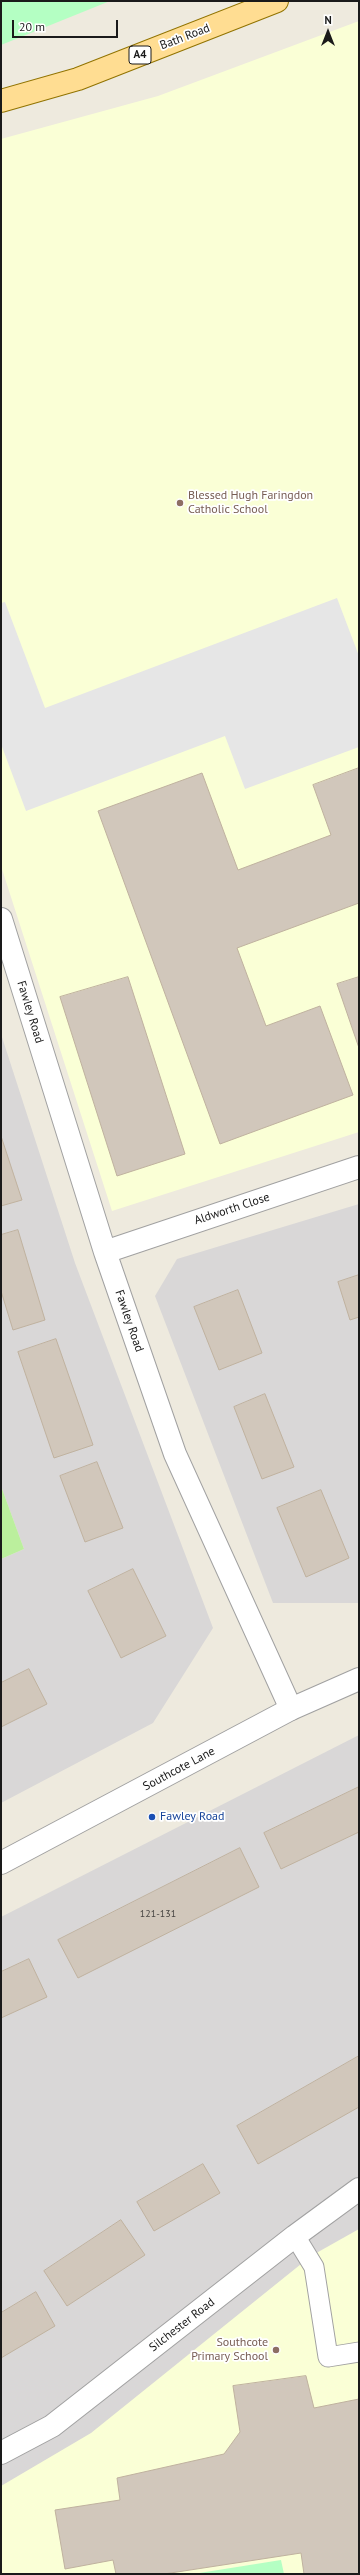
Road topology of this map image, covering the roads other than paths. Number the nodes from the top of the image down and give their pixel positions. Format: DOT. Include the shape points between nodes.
graph roads {
  1 [pos="277,1"];
  2 [pos="1,101"];
  3 [pos="3,930"];
  4 [pos="359,1167"];
  5 [pos="105,1252"];
  6 [pos="359,1679"];
  7 [pos="291,1709"];
  8 [pos="1,1863"];
  9 [pos="359,2189"];
  10 [pos="294,2236"];
  11 [pos="359,2352"];
  12 [pos="1,2453"];
  1 -- 2 [label="main road, Bath Road / A4" via="78,79"];
  3 -- 5 [label="street, Fawley Road"];
  4 -- 5 [label="street, Aldworth Close"];
  5 -- 7 [label="street, Fawley Road" via="175,1454"];
  6 -- 7 [label="street, Southcote Lane"];
  7 -- 8 [label="street, Southcote Lane"];
  9 -- 10 [label="street, Silchester Road"];
  10 -- 11 [label="lane" via="314,2267 328,2357"];
  10 -- 12 [label="street, Silchester Road" via="52,2426"];
}
